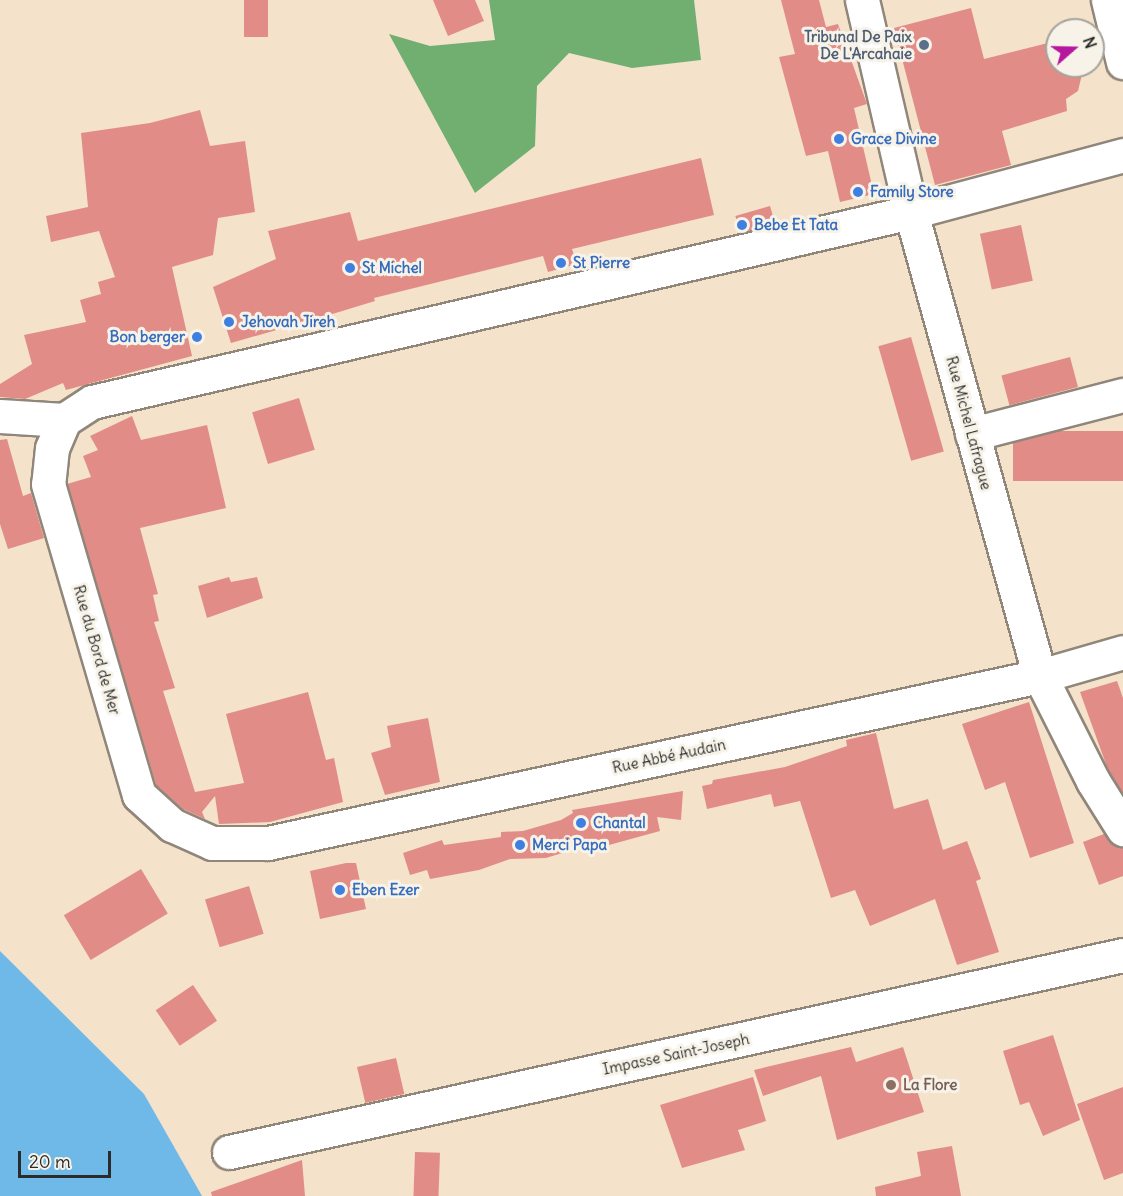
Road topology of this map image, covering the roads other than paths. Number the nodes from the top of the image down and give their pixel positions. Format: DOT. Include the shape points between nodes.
graph roads {
  1 [pos="1108,0"];
  2 [pos="871,2"];
  3 [pos="1123,62"];
  4 [pos="1123,155"];
  5 [pos="911,212"];
  6 [pos="1123,395"];
  7 [pos="0,416"];
  8 [pos="64,420"];
  9 [pos="972,434"];
  10 [pos="1123,652"];
  11 [pos="1040,676"];
  12 [pos="1123,829"];
  13 [pos="212,843"];
  14 [pos="1123,955"];
  15 [pos="229,1152"];
  1 -- 3 [label="street"];
  2 -- 5 [label="street, Rue Michel Lafrague"];
  4 -- 5 [label="street"];
  5 -- 8 [label="street" via="92,402"];
  5 -- 9 [label="street, Rue Michel Lafrague"];
  6 -- 9 [label="street"];
  7 -- 8 [label="street"];
  8 -- 13 [label="street, Rue du Bord de Mer" via="52,448 48,484 139,795 172,825"];
  9 -- 11 [label="street, Rue Michel Lafrague"];
  10 -- 11 [label="street, Rue Abbé Audain"];
  11 -- 12 [label="street, Rue Michel Lafrague" via="1093,781"];
  11 -- 13 [label="street, Rue Abbé Audain" via="268,843"];
  14 -- 15 [label="street, Impasse Saint-Joseph"];
}
